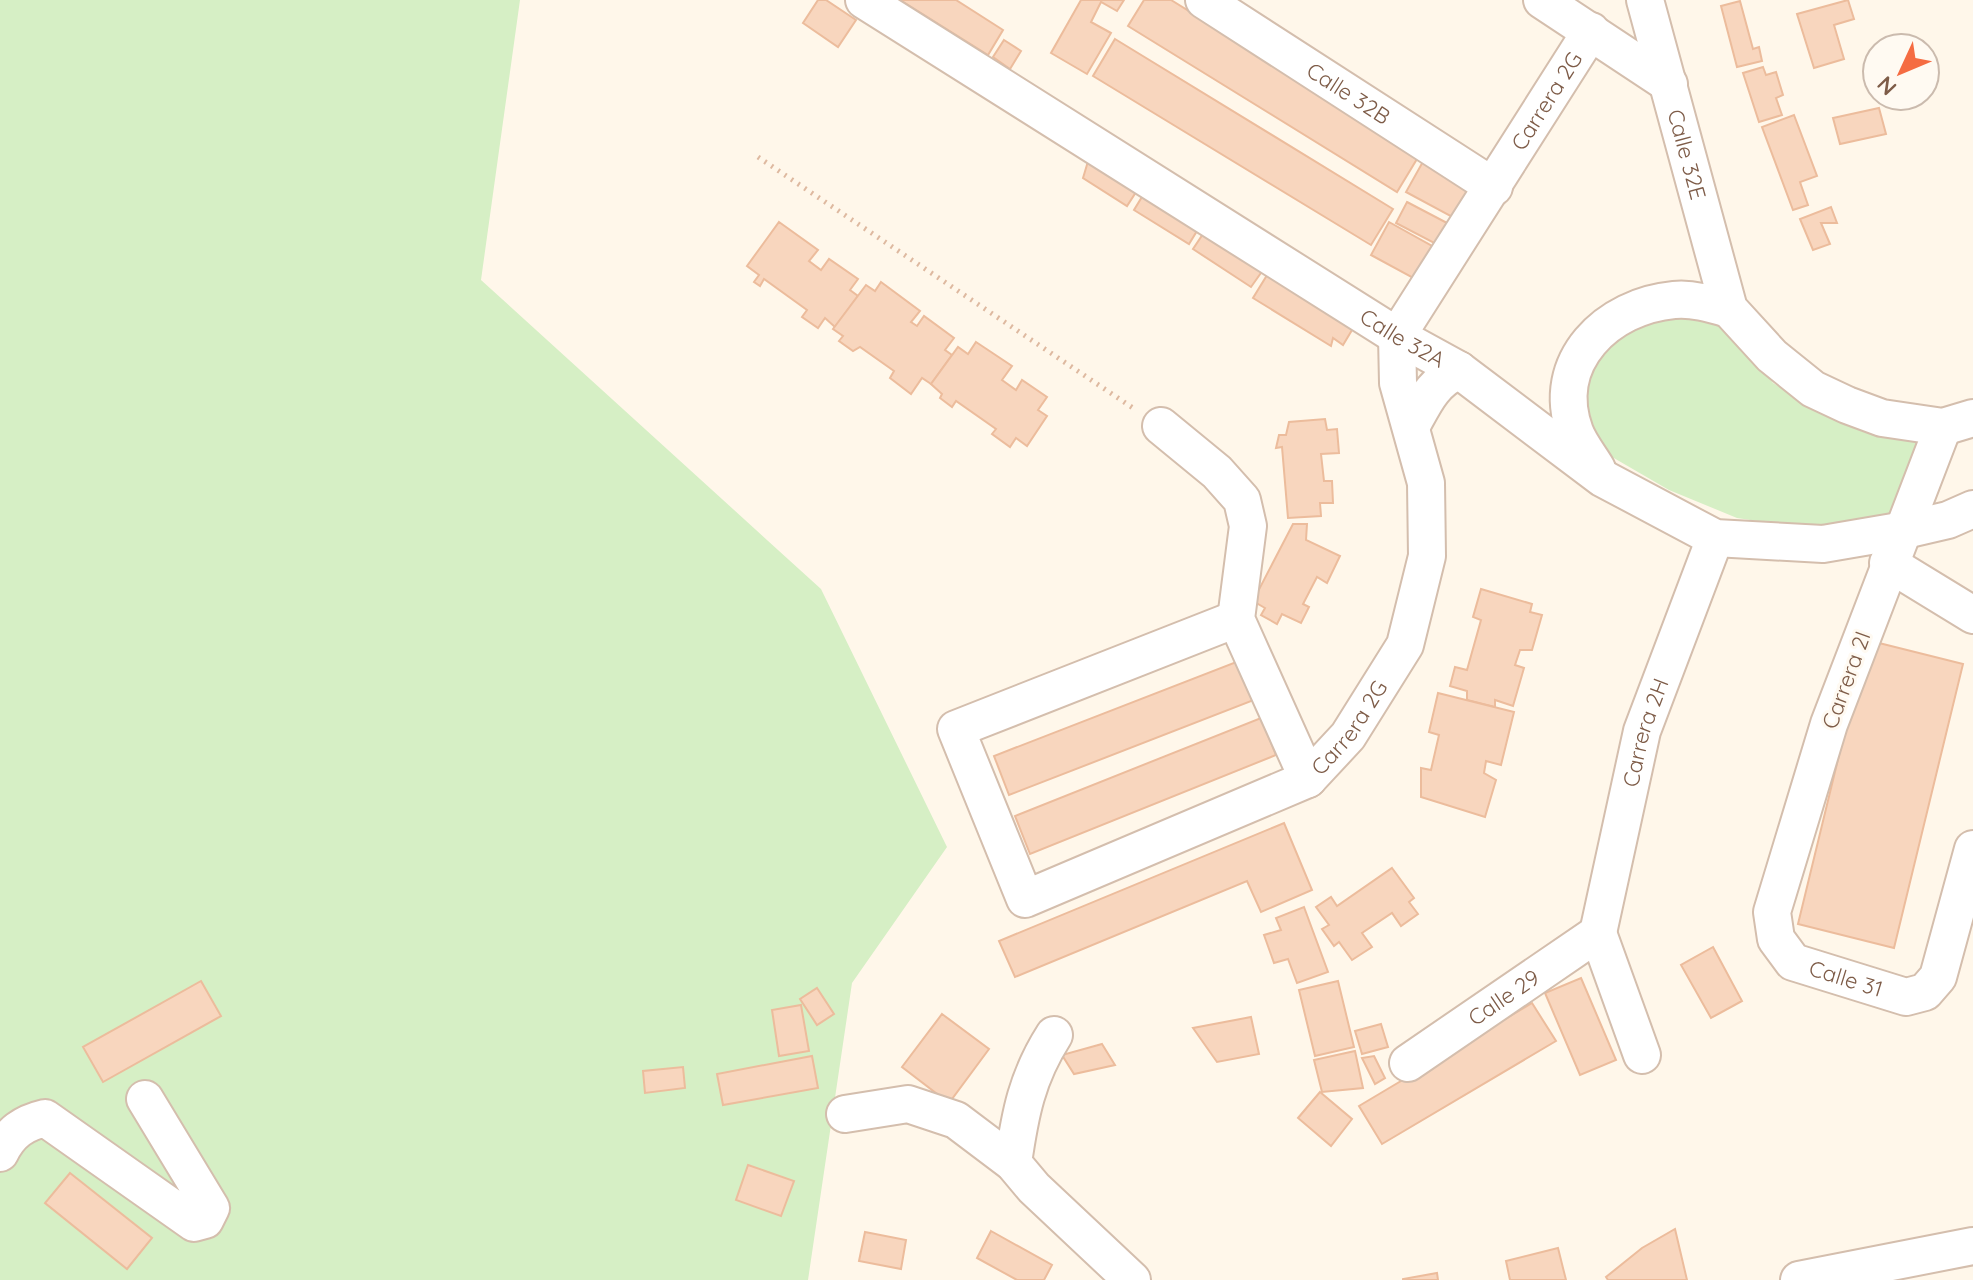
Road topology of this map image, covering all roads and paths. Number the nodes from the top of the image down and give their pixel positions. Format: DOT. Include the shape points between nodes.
graph roads {
  1 [pos="864,0"];
  2 [pos="1204,0"];
  3 [pos="1542,0"];
  4 [pos="1645,0"];
  5 [pos="1591,31"];
  6 [pos="1669,84"];
  7 [pos="758,157"];
  8 [pos="1494,187"];
  9 [pos="1729,309"];
  10 [pos="1397,336"];
  11 [pos="1459,370"];
  12 [pos="1958,422"];
  13 [pos="1412,425"];
  14 [pos="1161,426"];
  15 [pos="1602,478"];
  16 [pos="1973,509"];
  17 [pos="1905,530"];
  18 [pos="1715,538"];
  19 [pos="1888,563"];
  20 [pos="1973,615"];
  21 [pos="1236,619"];
  22 [pos="1308,779"];
  23 [pos="1973,849"];
  24 [pos="1598,933"];
  25 [pos="1776,939"];
  26 [pos="1054,1035"];
  27 [pos="1642,1055"];
  28 [pos="1408,1063"];
  29 [pos="145,1099"];
  30 [pos="845,1114"];
  31 [pos="0,1153"];
  32 [pos="1013,1163"];
  33 [pos="1973,1246"];
  34 [pos="1132,1280"];
  35 [pos="1799,1280"];
  1 -- 10 [label="street, Calle 32A"];
  2 -- 8 [label="street, Calle 32B"];
  3 -- 5 [label="street"];
  4 -- 6 [label="street, Calle 32E"];
  5 -- 6 [label="street"];
  5 -- 8 [label="street, Carrera 2G"];
  6 -- 9 [label="street, Calle 32E"];
  7 -- 14 [label="path"];
  8 -- 10 [label="street, Carrera 2G"];
  9 -- 12 [label="street" via="1772,356 1813,389 1882,418"];
  9 -- 15 [label="street" via="1677,299 1644,305 1619,315 1579,354 1569,398 1575,431"];
  10 -- 11 [label="street, Calle 32A"];
  10 -- 13 [label="street, Carrera 2G" via="1398,383"];
  11 -- 13 [label="street" via="1429,393"];
  11 -- 15 [label="street, Calle 32A"];
  12 -- 17 [label="street, Carrera 2I"];
  13 -- 22 [label="street, Carrera 2G" via="1426,483 1427,556 1405,645 1348,736"];
  14 -- 21 [label="street" via="1242,500 1248,526"];
  15 -- 18 [label="street, Calle 32A"];
  16 -- 17 [label="street, Calle 32A"];
  17 -- 18 [label="street, Calle 32A" via="1823,544"];
  17 -- 19 [label="street, Carrera 2I"];
  18 -- 24 [label="street, Carrera 2H" via="1642,731"];
  19 -- 20 [label="street"];
  19 -- 25 [label="street, Carrera 2I" via="1829,724 1772,912"];
  21 -- 22 [label="street"];
  21 -- 22 [label="street, Carrera 2G" via="956,729 1025,899"];
  23 -- 25 [label="street, Calle 31" via="1938,977 1925,992 1906,997 1793,962"];
  24 -- 27 [label="street"];
  24 -- 28 [label="street, Calle 29"];
  26 -- 32 [label="street" via="1034,1066"];
  29 -- 31 [label="street" via="211,1208 205,1220 194,1223 45,1118 25,1123"];
  30 -- 32 [label="street" via="908,1104 956,1120"];
  32 -- 34 [label="street"];
  33 -- 35 [label="street"];
}
